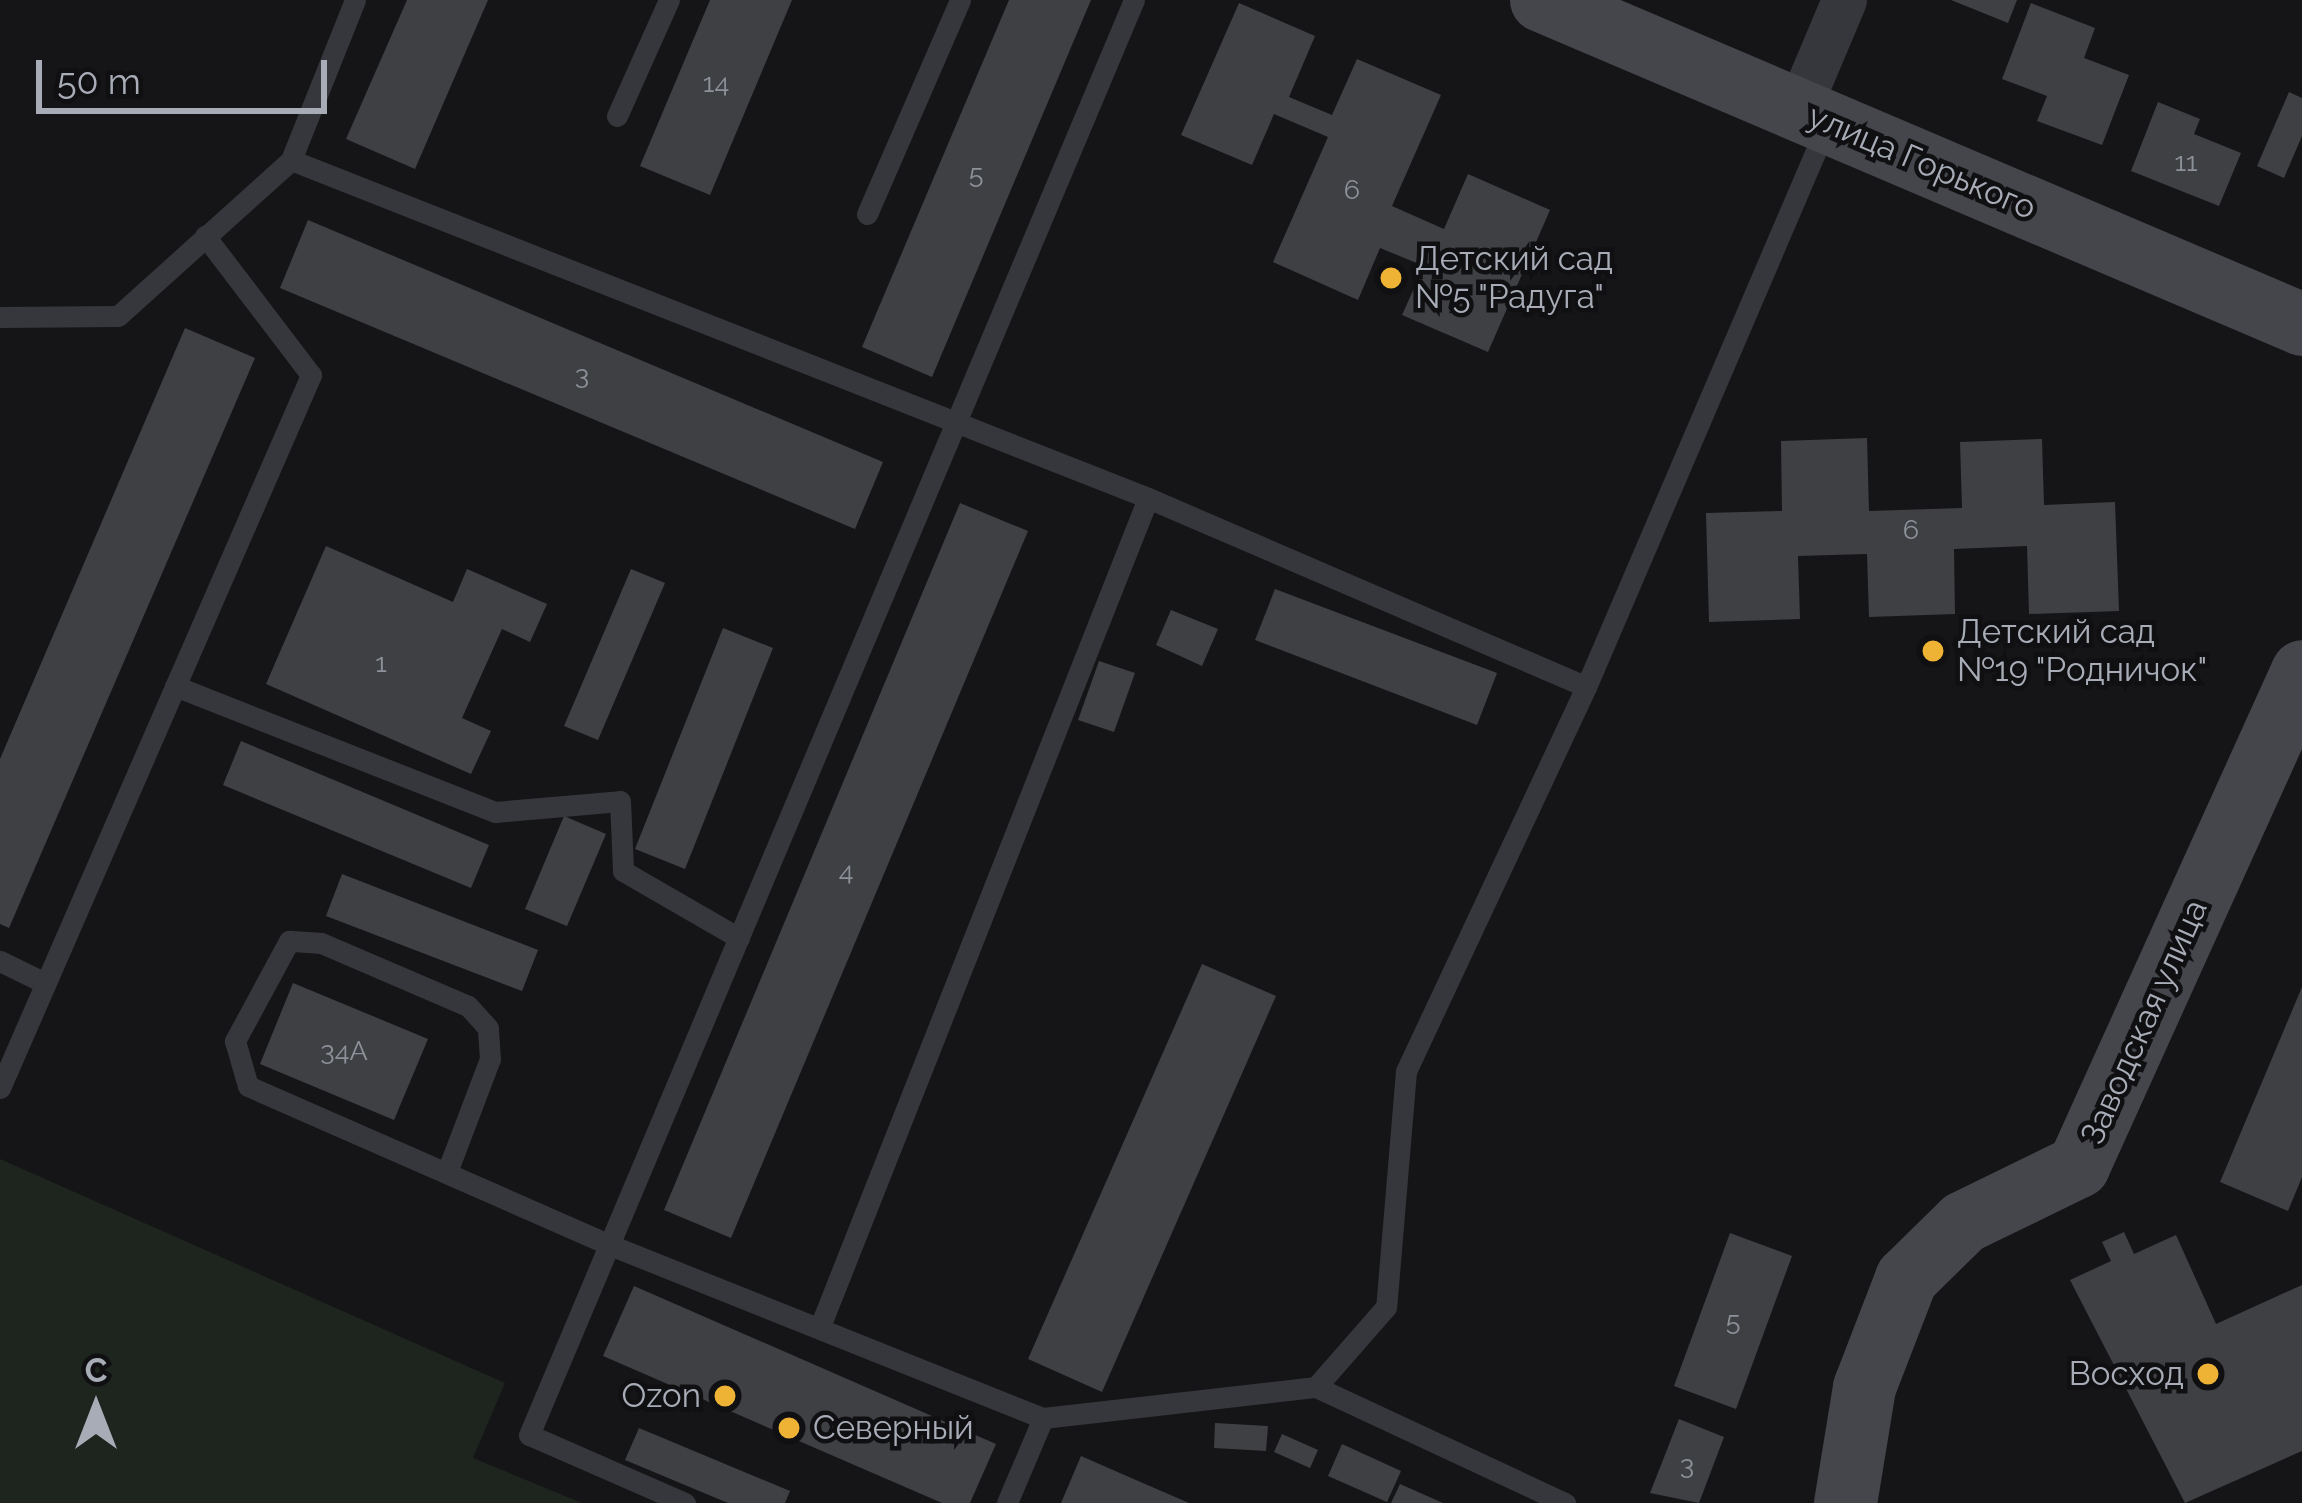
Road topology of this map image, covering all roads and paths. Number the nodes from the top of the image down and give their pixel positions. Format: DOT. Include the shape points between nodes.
graph roads {
  1 [pos="355,0"];
  2 [pos="669,0"];
  3 [pos="960,0"];
  4 [pos="1134,0"];
  5 [pos="1541,0"];
  6 [pos="1844,0"];
  7 [pos="1813,115"];
  8 [pos="617,116"];
  9 [pos="291,160"];
  10 [pos="867,214"];
  11 [pos="205,236"];
  12 [pos="0,317"];
  13 [pos="2302,325"];
  14 [pos="955,424"];
  15 [pos="1148,498"];
  16 [pos="2302,671"];
  17 [pos="175,686"];
  18 [pos="1586,687"];
  19 [pos="739,938"];
  20 [pos="0,961"];
  21 [pos="45,983"];
  22 [pos="0,1088"];
  23 [pos="447,1172"];
  24 [pos="610,1245"];
  25 [pos="820,1324"];
  26 [pos="1316,1387"];
  27 [pos="1043,1418"];
  28 [pos="686,1503"];
  29 [pos="1007,1503"];
  30 [pos="1565,1503"];
  31 [pos="1845,1503"];
  1 -- 9 [label="lane"];
  2 -- 8 [label="lane"];
  3 -- 10 [label="lane"];
  4 -- 14 [label="lane"];
  5 -- 7 [label="street, улица Горького"];
  6 -- 7 [label="street"];
  7 -- 13 [label="street, улица Горького"];
  7 -- 18 [label="lane"];
  9 -- 11 [label="lane"];
  9 -- 14 [label="lane"];
  11 -- 12 [label="lane" via="118,316"];
  11 -- 17 [label="lane" via="311,374"];
  14 -- 15 [label="lane"];
  14 -- 19 [label="lane"];
  15 -- 18 [label="lane"];
  15 -- 25 [label="lane"];
  16 -- 31 [label="street, Заводская улица" via="2078,1166 1963,1222 1906,1278 1864,1387"];
  17 -- 19 [label="lane" via="495,812 620,801 623,872"];
  17 -- 21 [label="lane"];
  18 -- 26 [label="lane" via="1406,1071 1386,1307"];
  19 -- 24 [label="lane"];
  20 -- 21 [label="lane"];
  21 -- 22 [label="lane"];
  23 -- 23 [label="lane" via="248,1086 235,1041 289,941 320,943 468,1006 488,1028 490,1059"];
  23 -- 24 [label="lane"];
  24 -- 25 [label="lane"];
  24 -- 28 [label="lane" via="530,1436"];
  25 -- 27 [label="lane"];
  26 -- 27 [label="lane"];
  26 -- 30 [label="lane"];
  27 -- 29 [label="lane"];
}
